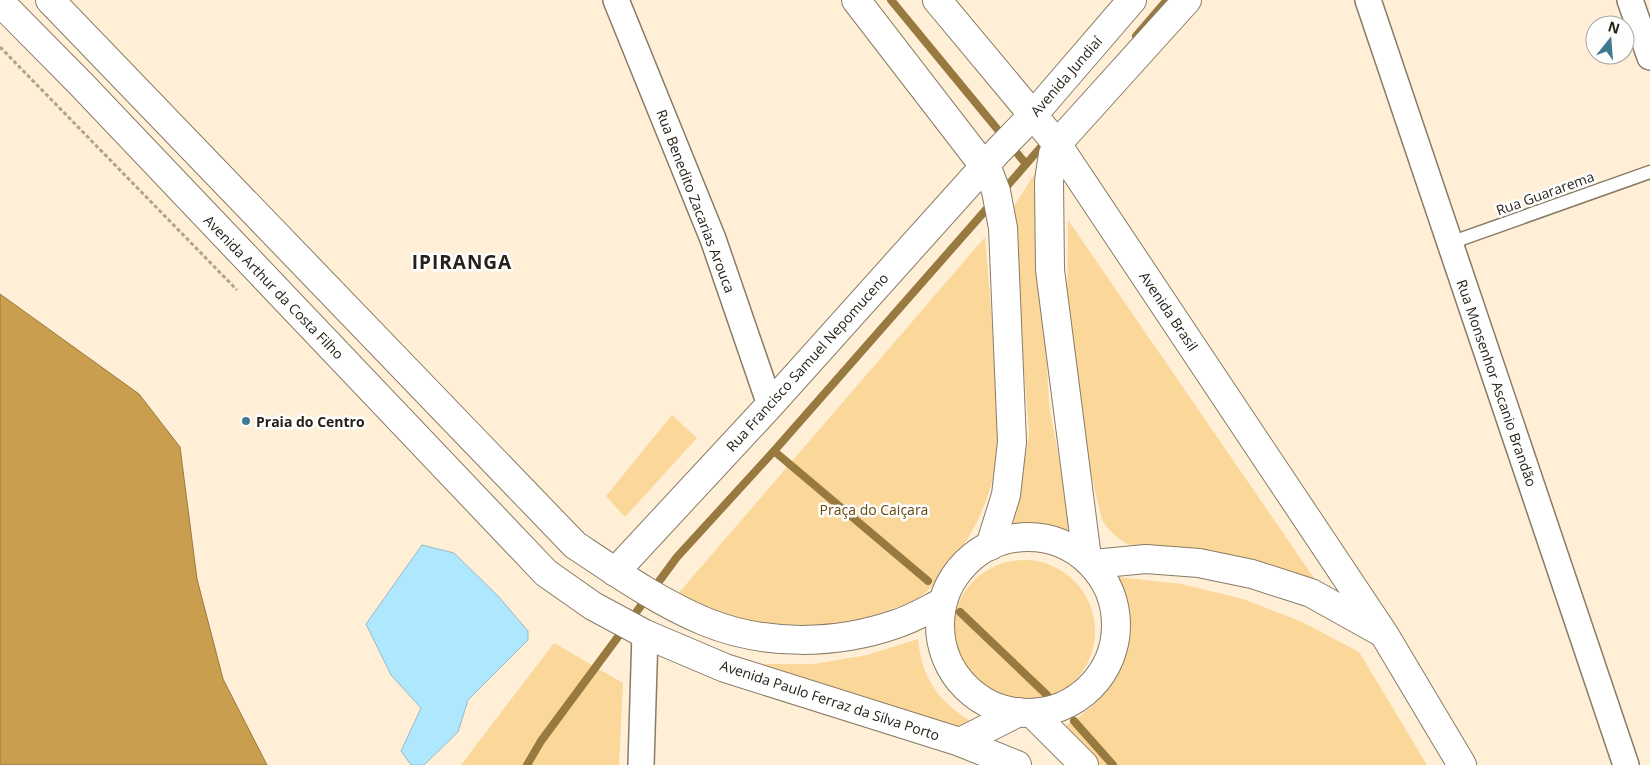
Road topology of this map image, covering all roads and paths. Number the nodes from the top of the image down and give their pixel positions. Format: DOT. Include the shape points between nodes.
graph roads {
  1 [pos="50,0"];
  2 [pos="616,0"];
  3 [pos="856,0"];
  4 [pos="937,0"];
  5 [pos="1132,0"];
  6 [pos="1187,0"];
  7 [pos="1368,0"];
  8 [pos="1630,0"];
  9 [pos="0,2"];
  10 [pos="1650,57"];
  11 [pos="1041,129"];
  12 [pos="991,159"];
  13 [pos="1650,172"];
  14 [pos="1450,242"];
  15 [pos="770,405"];
  16 [pos="990,546"];
  17 [pos="1090,561"];
  18 [pos="622,576"];
  19 [pos="941,603"];
  20 [pos="593,606"];
  21 [pos="639,631"];
  22 [pos="1384,634"];
  23 [pos="1026,713"];
  24 [pos="960,742"];
  25 [pos="641,765"];
  26 [pos="1017,765"];
  27 [pos="1084,765"];
  28 [pos="1462,765"];
  29 [pos="1626,765"];
  1 -- 18 [label="main road" via="575,545"];
  2 -- 15 [label="street, Rua Benedito Zacarias Arouca" via="713,239"];
  3 -- 12 [label="main road"];
  4 -- 11 [label="main road, Avenida Brasil"];
  5 -- 11 [label="main road, Avenida Jundiaí"];
  6 -- 11 [label="main road, Avenida Jundiaí"];
  7 -- 14 [label="street, Rua Monsenhor Ascanio Brandão"];
  8 -- 10 [label="street"];
  9 -- 20 [label="main road, Avenida Arthur da Costa Filho" via="546,573"];
  11 -- 12 [label="main road, Avenida Jundiaí"];
  11 -- 17 [label="main road" via="1052,154 1049,181 1050,270"];
  11 -- 22 [label="main road, Avenida Brasil"];
  12 -- 15 [label="main road, Rua Francisco Samuel Nepomuceno"];
  12 -- 16 [label="main road" via="989,173 1003,228 1012,442 1006,495"];
  13 -- 14 [label="lane, Rua Guararema"];
  14 -- 29 [label="street, Rua Monsenhor Ascanio Brandão"];
  15 -- 18 [label="main road, Rua Francisco Samuel Nepomuceno"];
  16 -- 17 [label="main road" via="1017,538 1045,540 1067,545"];
  16 -- 19 [label="main road" via="968,560 952,580"];
  17 -- 22 [label="main road" via="1146,559 1199,562 1252,574 1310,593"];
  17 -- 23 [label="main road" via="1106,580 1115,612 1114,642 1104,669 1086,692 1061,707"];
  18 -- 19 [label="main road" via="707,622 754,636 802,640 851,636 898,624"];
  19 -- 23 [label="main road" via="939,631 945,658 959,682 980,700 1006,711"];
  20 -- 21 [label="main road, Avenida Paulo Ferraz da Silva Porto"];
  21 -- 24 [label="main road, Avenida Paulo Ferraz da Silva Porto" via="725,668"];
  21 -- 25 [label="street"];
  22 -- 28 [label="main road"];
  23 -- 24 [label="main road"];
  23 -- 27 [label="main road"];
  24 -- 26 [label="main road, Avenida Paulo Ferraz da Silva Porto"];
}
